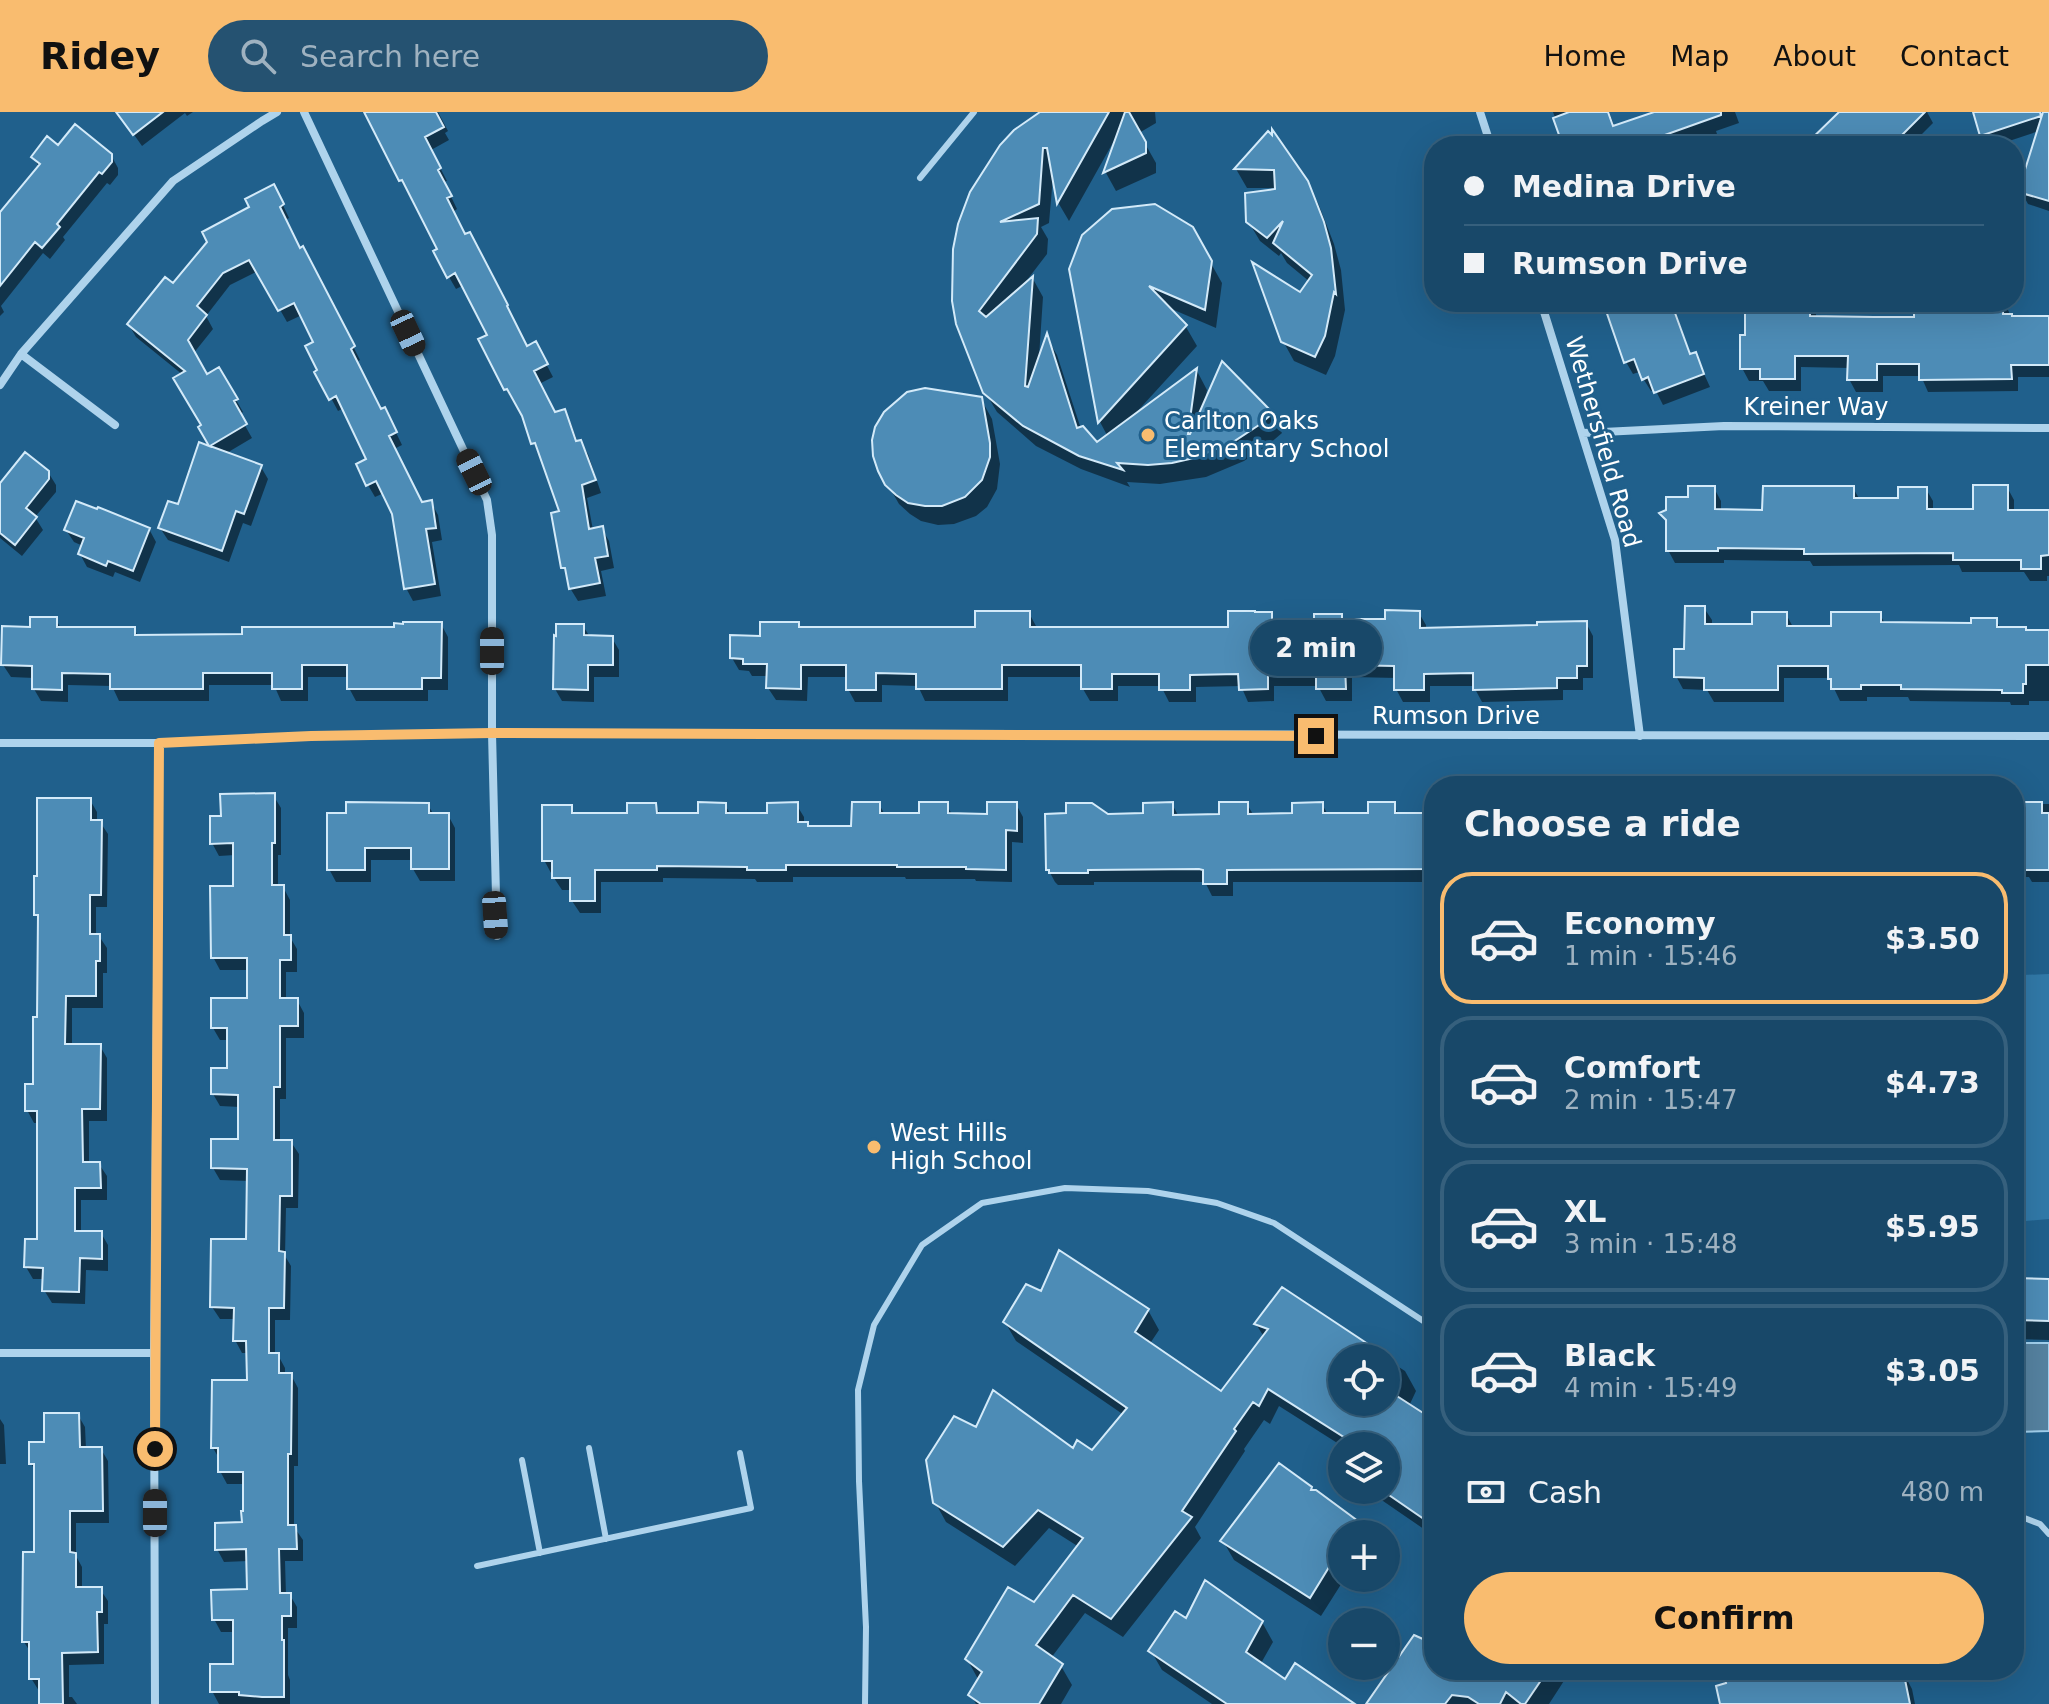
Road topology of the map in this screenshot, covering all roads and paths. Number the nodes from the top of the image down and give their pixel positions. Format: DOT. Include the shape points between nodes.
graph roads {
  1 [pos="277,112"];
  2 [pos="304,112"];
  3 [pos="974,112"];
  4 [pos="1480,112"];
  5 [pos="1488,136"];
  6 [pos="920,178"];
  7 [pos="1544,312"];
  8 [pos="21,354"];
  9 [pos="0,385"];
  10 [pos="115,425"];
  11 [pos="2049,428"];
  12 [pos="1583,433"];
  13 [pos="492,733"];
  14 [pos="1640,736"];
  15 [pos="2049,736"];
  16 [pos="0,743"];
  17 [pos="159,743"];
  18 [pos="497,936"];
  19 [pos="1424,1321"];
  20 [pos="0,1353"];
  21 [pos="154,1353"];
  22 [pos="589,1448"];
  23 [pos="740,1453"];
  24 [pos="522,1460"];
  25 [pos="2024,1518"];
  26 [pos="2049,1534"];
  27 [pos="606,1539"];
  28 [pos="540,1553"];
  29 [pos="477,1566"];
  30 [pos="155,1704"];
  31 [pos="865,1704"];
  1 -- 8 [label="street" via="173,181"];
  2 -- 13 [label="street" via="487,500 492,535"];
  3 -- 6 [label="lane"];
  4 -- 5 [label="street"];
  7 -- 12 [label="street, Wethersfield Road"];
  8 -- 9 [label="street"];
  8 -- 10 [label="street"];
  11 -- 12 [label="street, Kreiner Way" via="1724,426"];
  12 -- 14 [label="street, Wethersfield Road" via="1615,540"];
  13 -- 14 [label="street, Rumson Drive"];
  13 -- 17 [label="street, Rumson Drive"];
  13 -- 18 [label="street"];
  14 -- 15 [label="street, Rumson Drive"];
  16 -- 17 [label="street, Rumson Drive"];
  17 -- 21 [label="street"];
  19 -- 31 [label="lane" via="1274,1223 1217,1203 1148,1191 1065,1188 982,1203 922,1245 874,1325 858,1390"];
  20 -- 21 [label="street"];
  21 -- 30 [label="street"];
  22 -- 27 [label="lane"];
  23 -- 27 [label="lane" via="751,1508"];
  24 -- 28 [label="lane"];
  25 -- 26 [label="lane"];
  27 -- 28 [label="lane"];
  28 -- 29 [label="lane"];
}
